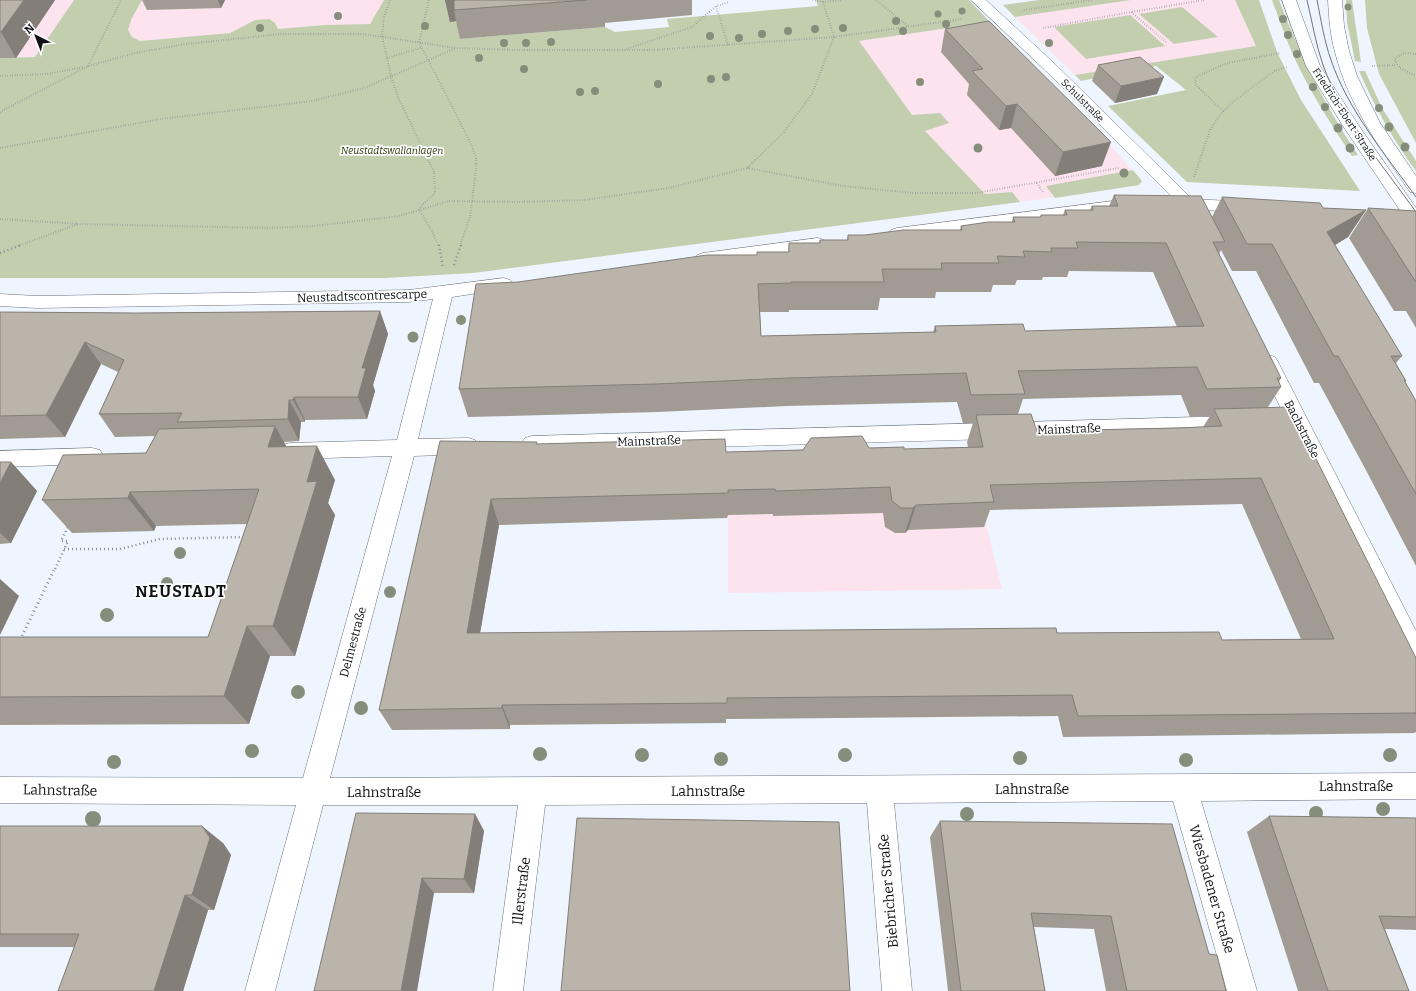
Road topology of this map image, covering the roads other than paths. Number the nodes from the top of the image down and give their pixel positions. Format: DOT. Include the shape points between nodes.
graph roads {
  1 [pos="978,0"];
  2 [pos="1289,0"];
  3 [pos="1335,0"];
  4 [pos="1416,188"];
  5 [pos="1186,202"];
  6 [pos="1156,203"];
  7 [pos="1134,204"];
  8 [pos="1264,208"];
  9 [pos="1390,216"];
  10 [pos="1415,220"];
  11 [pos="1197,224"];
  12 [pos="878,236"];
  13 [pos="830,242"];
  14 [pos="688,261"];
  15 [pos="521,282"];
  16 [pos="444,292"];
  17 [pos="0,300"];
  18 [pos="1259,344"];
  19 [pos="1275,423"];
  20 [pos="1299,423"];
  21 [pos="1251,424"];
  22 [pos="517,445"];
  23 [pos="485,446"];
  24 [pos="405,448"];
  25 [pos="272,452"];
  26 [pos="109,456"];
  27 [pos="0,459"];
  28 [pos="1416,656"];
  29 [pos="1416,786"];
  30 [pos="1183,787"];
  31 [pos="0,790"];
  32 [pos="879,790"];
  33 [pos="313,792"];
  34 [pos="533,792"];
  35 [pos="260,991"];
  36 [pos="508,991"];
  37 [pos="897,991"];
  38 [pos="1242,991"];
  1 -- 5 [label="street, Schulstraße" via="1051,68"];
  2 -- 10 [label="street, Friedrich-Ebert-Straße" via="1313,66"];
  3 -- 4 [label="street, Friedrich-Ebert-Straße" via="1335,20 1350,80 1384,142"];
  5 -- 6 [label="street"];
  5 -- 8 [label="street"];
  5 -- 11 [label="street"];
  7 -- 12 [label="street"];
  9 -- 10 [label="street"];
  13 -- 14 [label="street"];
  15 -- 16 [label="street, Neustadtscontrescarpe"];
  16 -- 17 [label="street, Neustadtscontrescarpe" via="409,296 37,302"];
  16 -- 24 [label="street, Delmestraße"];
  18 -- 20 [label="street, Bachstraße"];
  19 -- 20 [label="street"];
  20 -- 28 [label="street, Bachstraße"];
  21 -- 22 [label="street, Mainstraße"];
  23 -- 24 [label="street"];
  24 -- 25 [label="street"];
  24 -- 33 [label="street, Delmestraße"];
  26 -- 27 [label="street"];
  29 -- 30 [label="street, Lahnstraße"];
  30 -- 32 [label="street, Lahnstraße"];
  30 -- 38 [label="street, Wiesbadener Straße"];
  31 -- 33 [label="street, Lahnstraße"];
  32 -- 34 [label="street, Lahnstraße"];
  32 -- 37 [label="street, Biebricher Straße"];
  33 -- 34 [label="street, Lahnstraße"];
  33 -- 35 [label="street, Delmestraße"];
  34 -- 36 [label="street, Illerstraße"];
}
